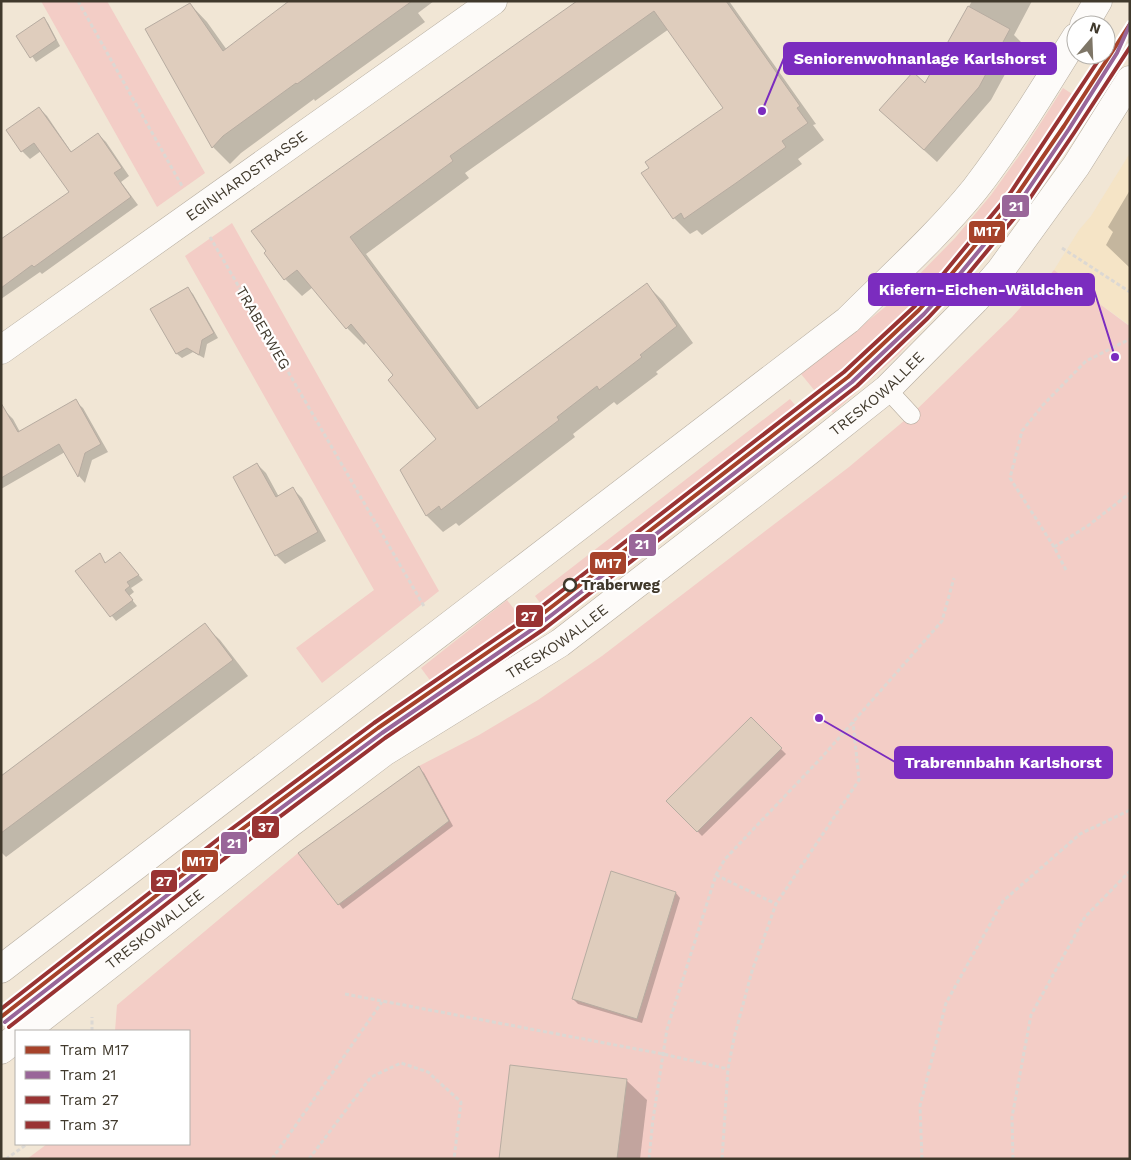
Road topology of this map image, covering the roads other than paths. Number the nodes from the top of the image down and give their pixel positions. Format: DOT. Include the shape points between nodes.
graph roads {
  1 [pos="493,1"];
  2 [pos="1098,1"];
  3 [pos="1090,15"];
  4 [pos="1066,53"];
  5 [pos="1130,80"];
  6 [pos="1,350"];
  7 [pos="887,389"];
  8 [pos="911,415"];
  9 [pos="1,969"];
  10 [pos="26,1030"];
  11 [pos="15,1039"];
  12 [pos="1,1050"];
  1 -- 6 [label="main road, EGINHARDSTRASSE"];
  2 -- 3 [label="main road"];
  4 -- 9 [label="main road" via="1030,112 974,190 933,236 848,320"];
  5 -- 7 [label="main road, TRESKOWALLEE" via="1076,166 1000,271"];
  7 -- 8 [label="lane"];
  7 -- 10 [label="main road, TRESKOWALLEE" via="560,644 384,752"];
  11 -- 12 [label="main road"];
}
